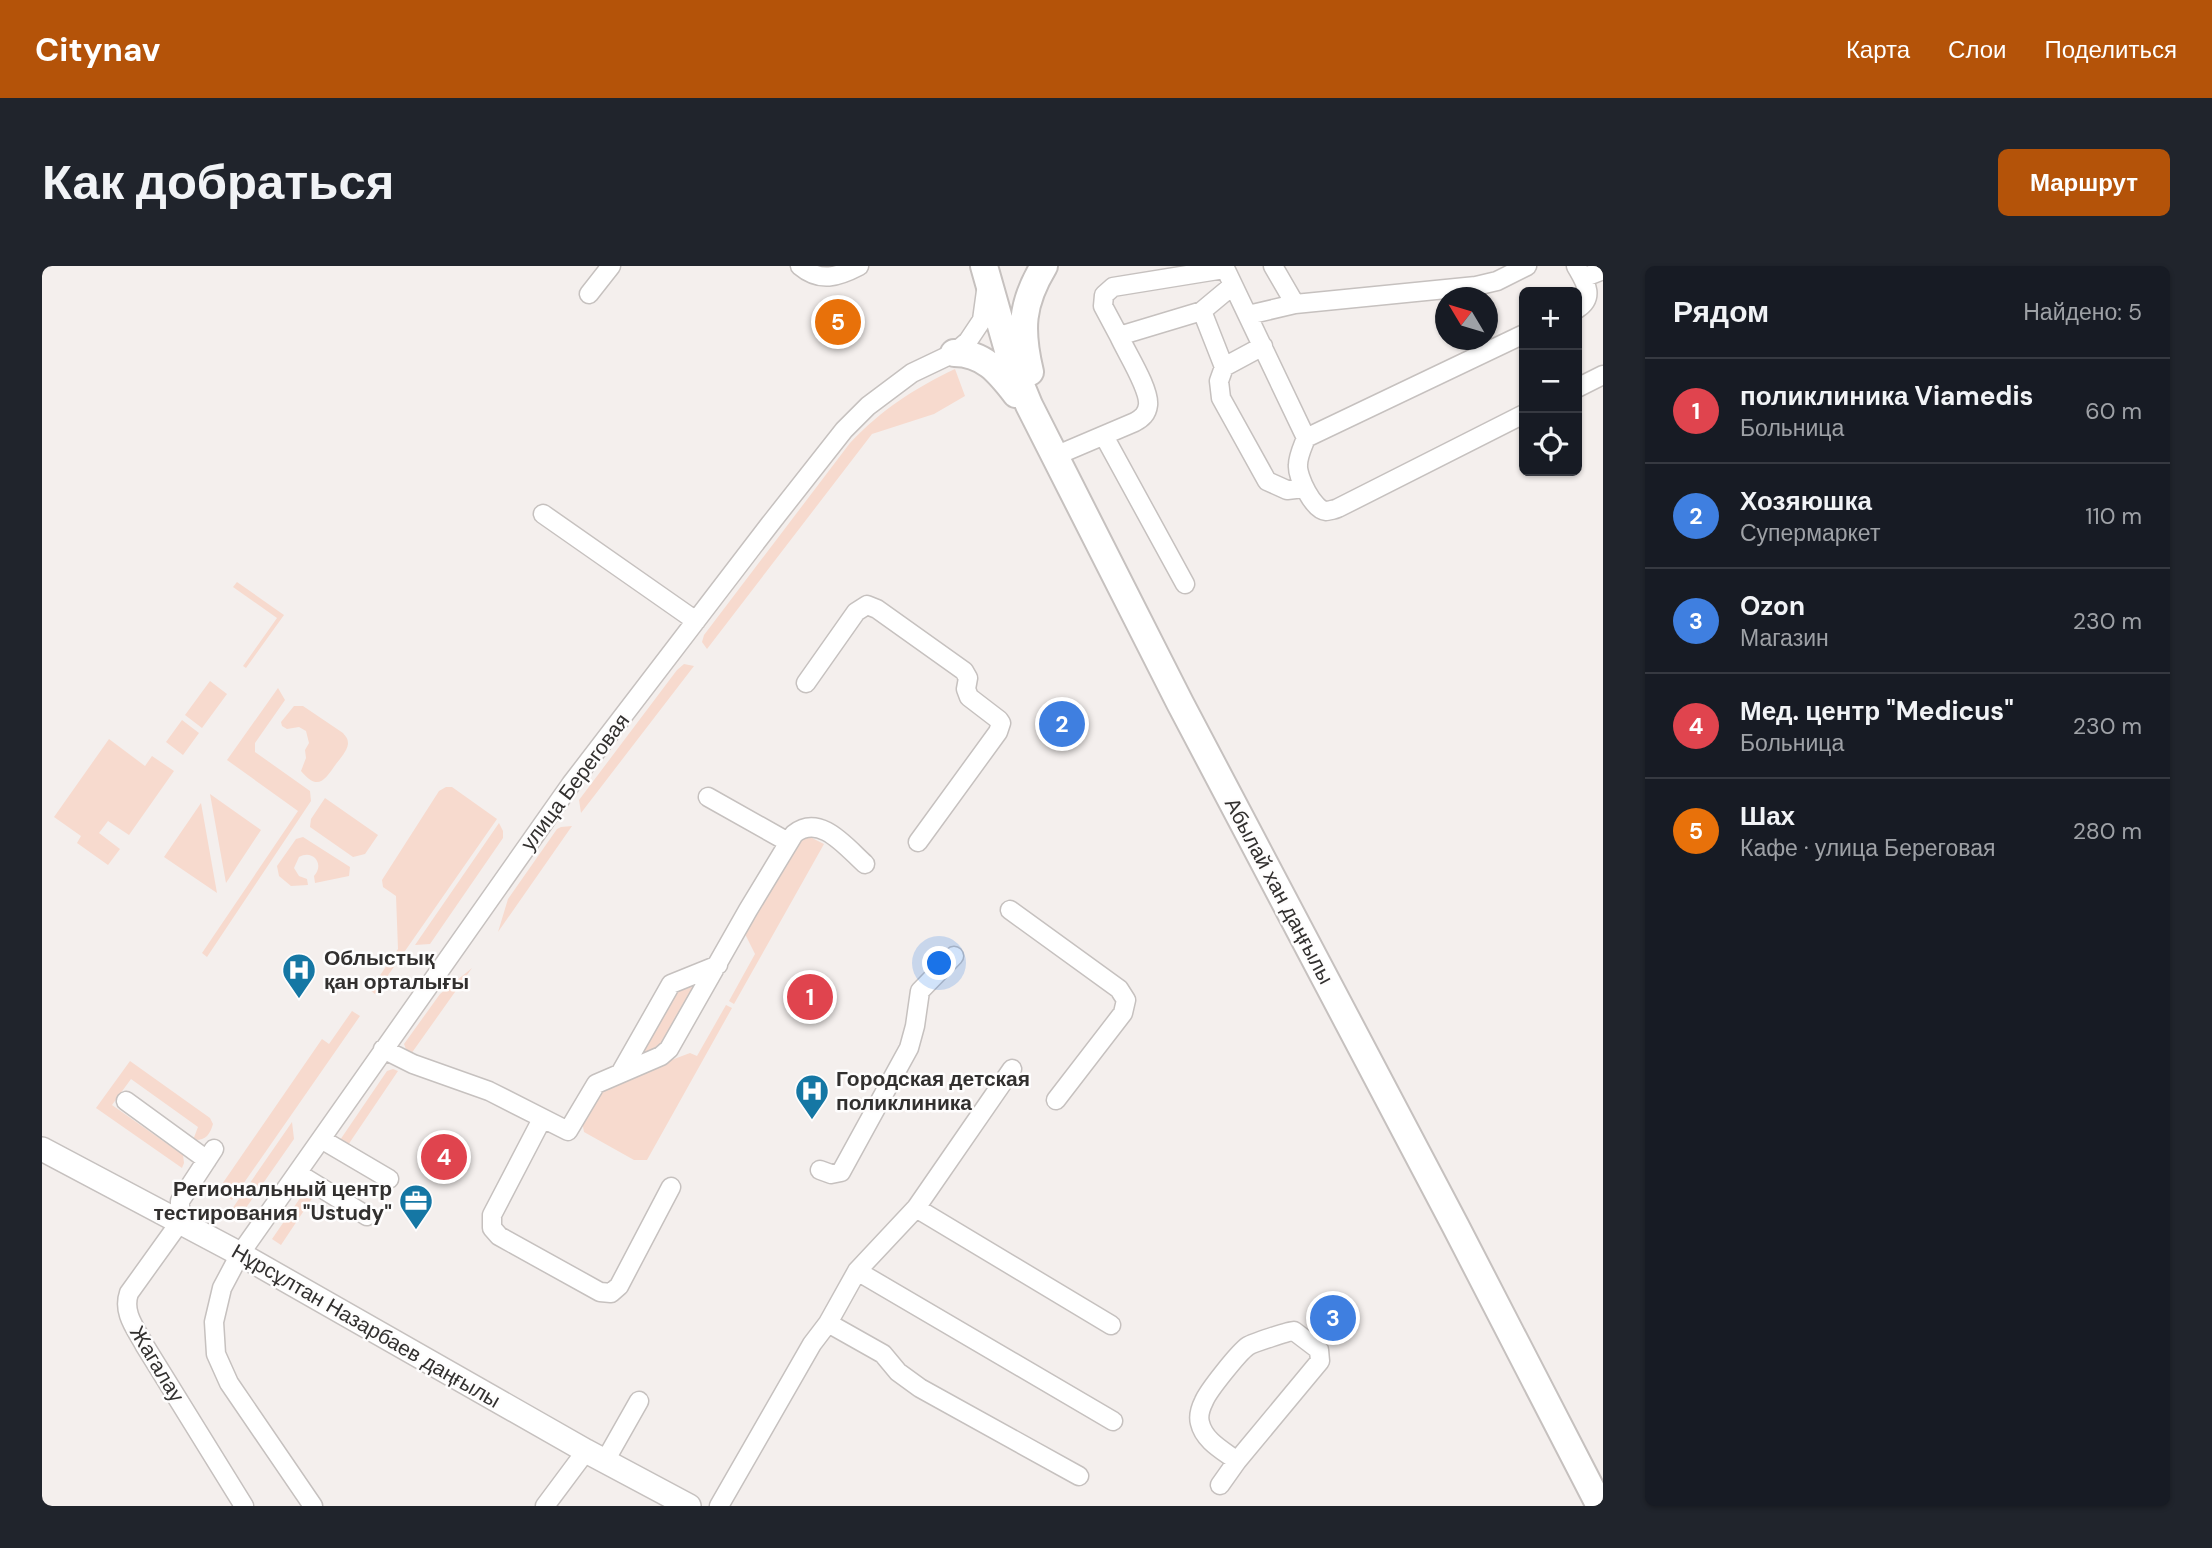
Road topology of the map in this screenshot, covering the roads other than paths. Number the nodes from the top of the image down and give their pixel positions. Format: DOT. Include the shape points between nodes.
graph roads {
  1 [pos="611,266"];
  2 [pos="800,266"];
  3 [pos="859,266"];
  4 [pos="1044,266"];
  5 [pos="1272,266"];
  6 [pos="1527,266"];
  7 [pos="1224,268"];
  8 [pos="1603,270"];
  9 [pos="985,272"];
  10 [pos="1580,272"];
  11 [pos="1232,286"];
  12 [pos="589,294"];
  13 [pos="1295,304"];
  14 [pos="1582,305"];
  15 [pos="1202,311"];
  16 [pos="1248,315"];
  17 [pos="1119,336"];
  18 [pos="1519,336"];
  19 [pos="1264,346"];
  20 [pos="954,352"];
  21 [pos="1224,367"];
  22 [pos="1603,375"];
  23 [pos="1582,386"];
  24 [pos="1519,417"];
  25 [pos="1104,436"];
  26 [pos="1306,438"];
  27 [pos="1050,446"];
  28 [pos="1304,488"];
  29 [pos="543,514"];
  30 [pos="1185,584"];
  31 [pos="696,621"];
  32 [pos="806,683"];
  33 [pos="708,797"];
  34 [pos="788,842"];
  35 [pos="918,842"];
  36 [pos="865,864"];
  37 [pos="1010,910"];
  38 [pos="954,956"];
  39 [pos="718,965"];
  40 [pos="383,1049"];
  41 [pos="1013,1069"];
  42 [pos="621,1072"];
  43 [pos="1056,1100"];
  44 [pos="126,1101"];
  45 [pos="542,1119"];
  46 [pos="321,1139"];
  47 [pos="42,1149"];
  48 [pos="820,1170"];
  49 [pos="297,1173"];
  50 [pos="389,1179"];
  51 [pos="671,1187"];
  52 [pos="916,1208"];
  53 [pos="367,1216"];
  54 [pos="180,1222"];
  55 [pos="240,1254"];
  56 [pos="857,1271"];
  57 [pos="828,1324"];
  58 [pos="1111,1325"];
  59 [pos="639,1401"];
  60 [pos="1113,1421"];
  61 [pos="596,1456"];
  62 [pos="1237,1461"];
  63 [pos="1079,1476"];
  64 [pos="1220,1486"];
  65 [pos="244,1506"];
  66 [pos="313,1506"];
  67 [pos="545,1506"];
  68 [pos="689,1506"];
  69 [pos="719,1506"];
  70 [pos="1600,1506"];
  1 -- 12 [label="street"];
  2 -- 3 [label="street" via="821,277 840,276"];
  4 -- 27 [label="highway" via="1027,300 1023,332"];
  5 -- 13 [label="street"];
  6 -- 13 [label="street" via="1476,286"];
  7 -- 11 [label="street"];
  7 -- 17 [label="street" via="1113,287 1104,295 1103,306"];
  8 -- 10 [label="street"];
  9 -- 20 [label="street, улица Береговая" via="982,320"];
  9 -- 27 [label="highway, Абылай хан даңғылы" via="1018,380"];
  10 -- 14 [label="street" via="1588,290"];
  11 -- 15 [label="street"];
  11 -- 16 [label="street"];
  13 -- 16 [label="street"];
  15 -- 17 [label="street"];
  15 -- 21 [label="street"];
  16 -- 19 [label="street"];
  17 -- 25 [label="street" via="1149,402 1142,418"];
  18 -- 26 [label="street"];
  19 -- 21 [label="street"];
  19 -- 26 [label="street"];
  20 -- 27 [label="highway" via="975,355 992,366"];
  20 -- 31 [label="street, улица Береговая" via="892,386 844,430"];
  21 -- 28 [label="street" via="1219,381 1221,398 1267,481 1287,490"];
  22 -- 23 [label="street"];
  24 -- 28 [label="street" via="1338,508 1320,509"];
  25 -- 27 [label="street"];
  25 -- 30 [label="street"];
  26 -- 28 [label="street" via="1298,465"];
  27 -- 70 [label="highway, Абылай хан даңғылы"];
  29 -- 31 [label="street"];
  31 -- 40 [label="street, улица Береговая" via="571,784"];
  32 -- 35 [label="street" via="856,612 867,605 964,671 969,697 999,720 999,732"];
  33 -- 34 [label="street"];
  34 -- 36 [label="street" via="800,829 821,827"];
  34 -- 39 [label="street"];
  37 -- 43 [label="street" via="1119,989 1126,1000 1123,1013"];
  38 -- 48 [label="street" via="920,991 909,1048 841,1172"];
  39 -- 42 [label="street" via="666,1053"];
  39 -- 42 [label="street" via="671,984"];
  40 -- 45 [label="street" via="489,1091"];
  40 -- 46 [label="street, улица Береговая"];
  41 -- 52 [label="street"];
  42 -- 45 [label="street" via="593,1088 568,1131"];
  44 -- 54 [label="street" via="211,1154 180,1201"];
  45 -- 51 [label="street" via="492,1214 492,1228 600,1292 611,1293 619,1286"];
  46 -- 49 [label="street, улица Береговая"];
  46 -- 50 [label="street"];
  47 -- 54 [label="main road, Нұрсұлтан Назарбаев даңғылы"];
  49 -- 53 [label="street"];
  49 -- 55 [label="street, улица Береговая"];
  52 -- 56 [label="street"];
  52 -- 58 [label="street"];
  54 -- 55 [label="main road, Нұрсұлтан Назарбаев даңғылы"];
  54 -- 65 [label="street, Жагалау" via="129,1293 128,1314"];
  55 -- 61 [label="main road, Нұрсұлтан Назарбаев даңғылы"];
  55 -- 66 [label="street, улица Береговая" via="222,1288 214,1322 216,1354 229,1383"];
  56 -- 57 [label="street"];
  56 -- 60 [label="street"];
  57 -- 63 [label="street" via="883,1354 920,1388"];
  57 -- 69 [label="street"];
  59 -- 61 [label="street"];
  61 -- 67 [label="street"];
  61 -- 68 [label="main road, Нұрсұлтан Назарбаев даңғылы"];
  62 -- 62 [label="street" via="1320,1361 1319,1350 1294,1331 1248,1346 1204,1399 1200,1411 1204,1432"];
  62 -- 64 [label="street"];
}
